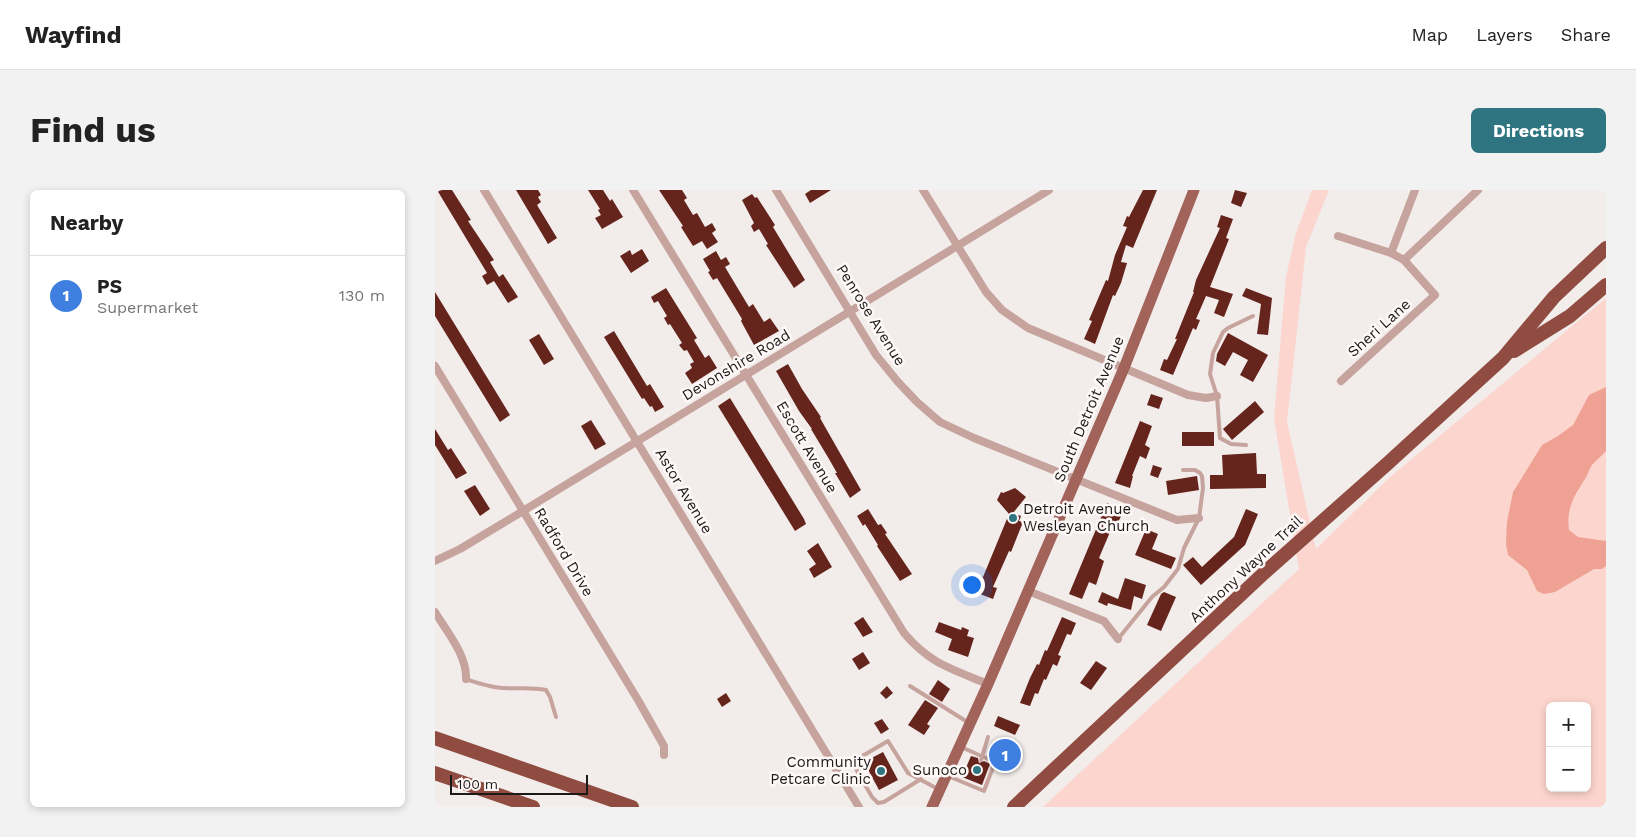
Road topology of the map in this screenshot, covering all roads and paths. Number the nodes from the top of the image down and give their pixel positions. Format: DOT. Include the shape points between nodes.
graph roads {
  1 [pos="484,190"];
  2 [pos="633,190"];
  3 [pos="776,190"];
  4 [pos="923,190"];
  5 [pos="1049,190"];
  6 [pos="1186,190"];
  7 [pos="1194,190"];
  8 [pos="1415,190"];
  9 [pos="1478,190"];
  10 [pos="1185,212"];
  11 [pos="1338,236"];
  12 [pos="957,247"];
  13 [pos="1606,248"];
  14 [pos="1391,253"];
  15 [pos="1404,260"];
  16 [pos="1606,285"];
  17 [pos="851,311"];
  18 [pos="1253,316"];
  19 [pos="1503,358"];
  20 [pos="435,366"];
  21 [pos="1123,368"];
  22 [pos="747,375"];
  23 [pos="1341,381"];
  24 [pos="1217,396"];
  25 [pos="637,442"];
  26 [pos="1246,445"];
  27 [pos="1183,470"];
  28 [pos="1075,480"];
  29 [pos="523,511"];
  30 [pos="1199,518"];
  31 [pos="435,562"];
  32 [pos="1028,591"];
  33 [pos="435,612"];
  34 [pos="1118,639"];
  35 [pos="465,679"];
  36 [pos="987,684"];
  37 [pos="910,686"];
  38 [pos="556,717"];
  39 [pos="969,723"];
  40 [pos="435,738"];
  41 [pos="988,738"];
  42 [pos="959,747"];
  43 [pos="665,755"];
  44 [pos="981,758"];
  45 [pos="435,773"];
  46 [pos="946,775"];
  47 [pos="921,779"];
  48 [pos="940,789"];
  49 [pos="533,807"];
  50 [pos="632,807"];
  51 [pos="859,807"];
  52 [pos="932,807"];
  53 [pos="1014,807"];
  1 -- 25 [label="street, Astor Avenue"];
  2 -- 22 [label="street, Escott Avenue"];
  3 -- 17 [label="street, Penrose Avenue"];
  4 -- 12 [label="street"];
  5 -- 12 [label="street, Devonshire Road"];
  6 -- 10 [label="main road, South Detroit Avenue"];
  7 -- 10 [label="main road, South Detroit Avenue"];
  8 -- 14 [label="street"];
  9 -- 15 [label="street"];
  10 -- 21 [label="main road, South Detroit Avenue"];
  11 -- 14 [label="street"];
  12 -- 17 [label="street, Devonshire Road"];
  12 -- 21 [label="street" via="986,292 1017,322"];
  13 -- 19 [label="highway, Anthony Wayne Trail" via="1554,297"];
  14 -- 15 [label="street"];
  15 -- 23 [label="street, Sheri Lane" via="1435,295"];
  16 -- 19 [label="highway, Anthony Wayne Trail" via="1571,316"];
  17 -- 22 [label="street, Devonshire Road"];
  17 -- 28 [label="street, Penrose Avenue" via="876,355 917,402 940,422"];
  18 -- 24 [label="lane" via="1223,332 1213,353 1210,374"];
  19 -- 53 [label="highway, Anthony Wayne Trail" via="1264,572"];
  20 -- 29 [label="street, Radford Drive"];
  21 -- 24 [label="street" via="1188,395"];
  21 -- 28 [label="main road, South Detroit Avenue"];
  22 -- 25 [label="street, Devonshire Road"];
  22 -- 36 [label="street, Escott Avenue" via="904,633 930,659"];
  24 -- 26 [label="lane" via="1220,438 1231,444"];
  25 -- 29 [label="street, Devonshire Road"];
  25 -- 51 [label="street, Astor Avenue"];
  27 -- 30 [label="lane" via="1195,470 1202,476"];
  28 -- 30 [label="street, Penrose Avenue" via="1177,520"];
  28 -- 32 [label="main road, South Detroit Avenue"];
  29 -- 31 [label="street, Devonshire Road"];
  29 -- 43 [label="street, Radford Drive" via="665,746"];
  30 -- 34 [label="lane" via="1178,569"];
  32 -- 34 [label="street" via="1104,621"];
  32 -- 36 [label="main road, South Detroit Avenue"];
  33 -- 35 [label="street" via="461,656 466,669"];
  35 -- 38 [label="lane" via="503,688 545,690"];
  36 -- 39 [label="main road, South Detroit Avenue"];
  37 -- 39 [label="lane"];
  39 -- 42 [label="main road, South Detroit Avenue"];
  40 -- 50 [label="highway"];
  41 -- 44 [label="lane"];
  42 -- 44 [label="lane"];
  42 -- 46 [label="main road, South Detroit Avenue"];
  44 -- 46 [label="lane" via="995,762 984,791"];
  45 -- 49 [label="highway"];
  46 -- 48 [label="main road, South Detroit Avenue"];
  47 -- 47 [label="lane" via="909,773 888,741 852,762 878,803"];
  47 -- 48 [label="lane"];
  48 -- 52 [label="main road, South Detroit Avenue"];
}
